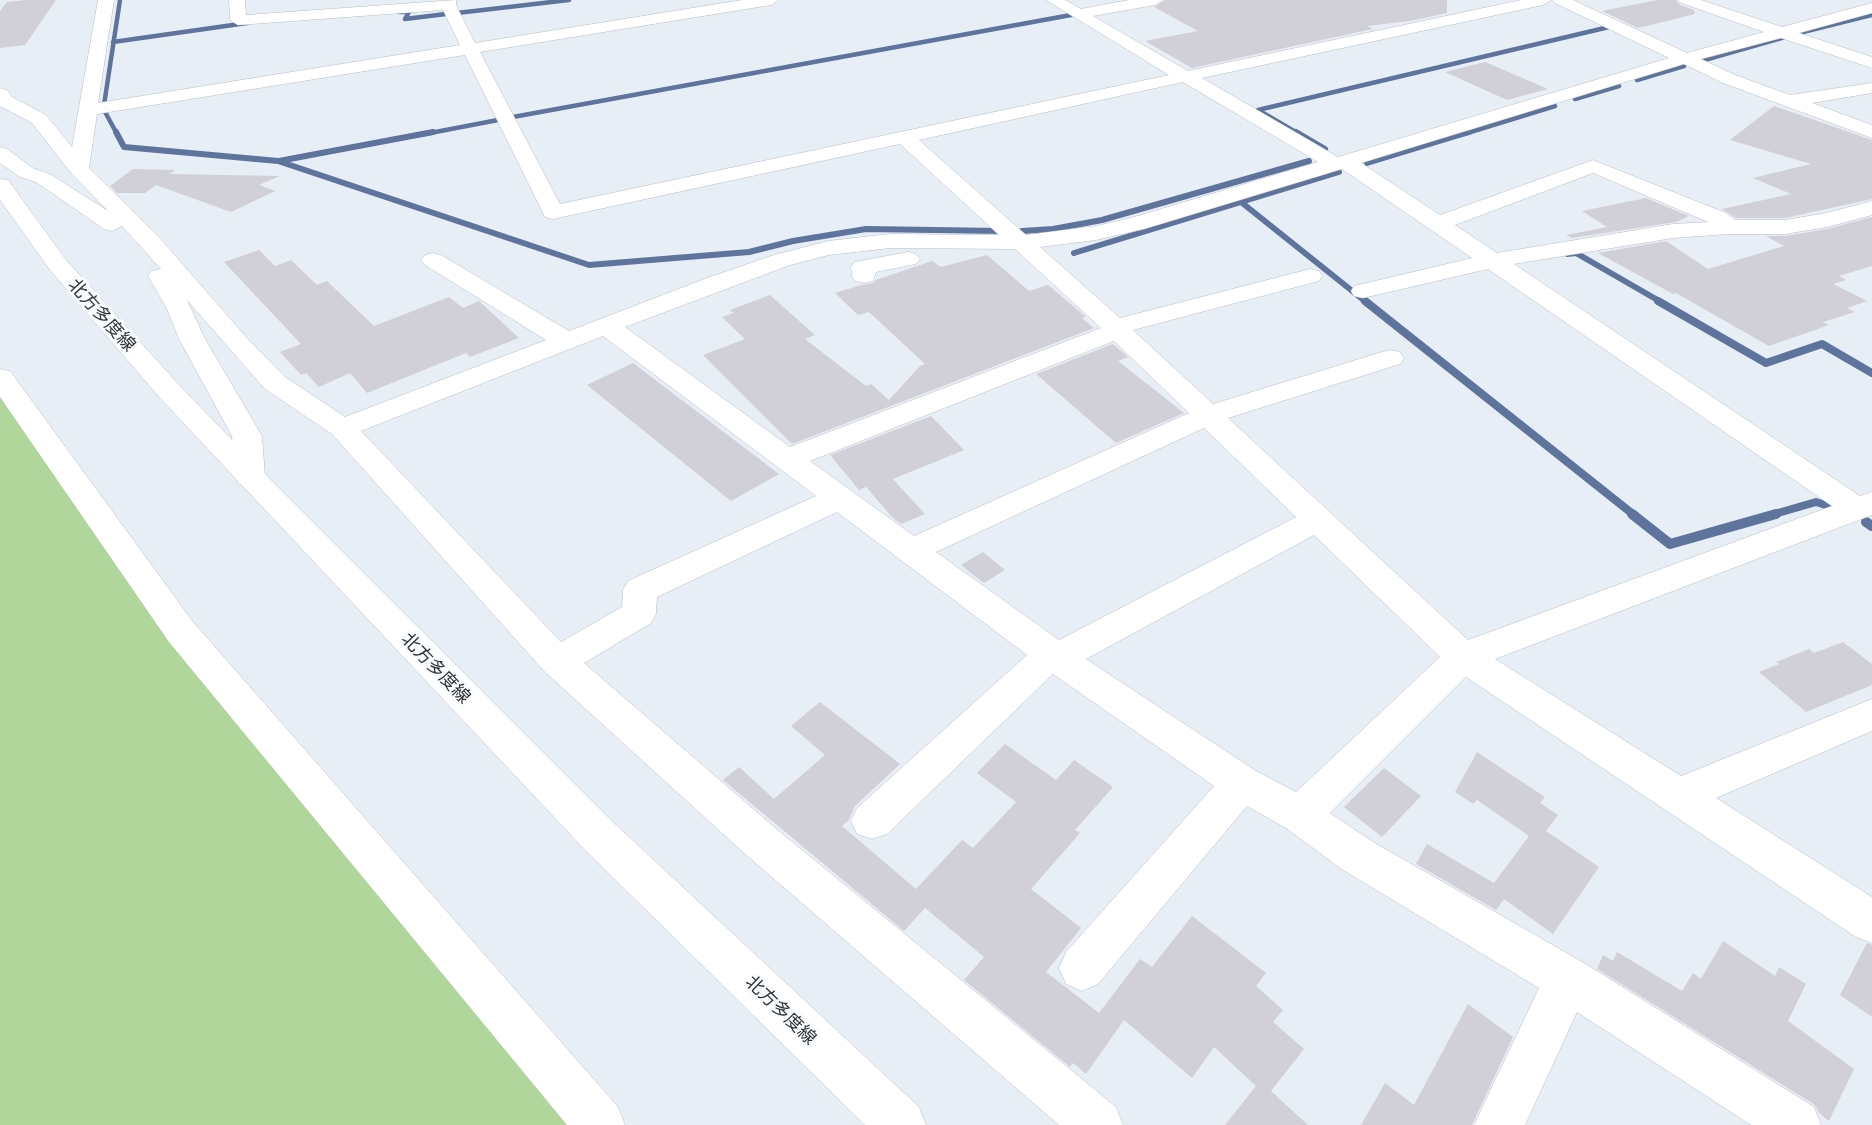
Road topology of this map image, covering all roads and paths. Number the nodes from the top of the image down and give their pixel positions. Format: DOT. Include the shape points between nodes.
graph roads {
  1 [pos="106,0"];
  2 [pos="237,0"];
  3 [pos="771,0"];
  4 [pos="1054,0"];
  5 [pos="1155,0"];
  6 [pos="1543,0"];
  7 [pos="1560,0"];
  8 [pos="1686,0"];
  9 [pos="448,2"];
  10 [pos="1872,8"];
  11 [pos="1079,14"];
  12 [pos="1780,31"];
  13 [pos="471,48"];
  14 [pos="1683,59"];
  15 [pos="1872,63"];
  16 [pos="1186,76"];
  17 [pos="1872,88"];
  18 [pos="0,94"];
  19 [pos="1786,102"];
  20 [pos="89,110"];
  21 [pos="1872,132"];
  22 [pos="904,137"];
  23 [pos="0,153"];
  24 [pos="1341,162"];
  25 [pos="78,169"];
  26 [pos="0,184"];
  27 [pos="1872,208"];
  28 [pos="1437,224"];
  29 [pos="1729,227"];
  30 [pos="149,240"];
  31 [pos="979,242"];
  32 [pos="1023,242"];
  33 [pos="433,260"];
  34 [pos="1491,261"];
  35 [pos="864,276"];
  36 [pos="1310,276"];
  37 [pos="1363,291"];
  38 [pos="606,326"];
  39 [pos="1117,329"];
  40 [pos="567,341"];
  41 [pos="1391,358"];
  42 [pos="0,377"];
  43 [pos="1208,415"];
  44 [pos="342,428"];
  45 [pos="786,459"];
  46 [pos="250,477"];
  47 [pos="840,498"];
  48 [pos="1864,505"];
  49 [pos="1317,519"];
  50 [pos="911,550"];
  51 [pos="1054,656"];
  52 [pos="1463,657"];
  53 [pos="557,661"];
  54 [pos="1872,714"];
  55 [pos="1242,783"];
  56 [pos="1678,796"];
  57 [pos="1300,815"];
  58 [pos="872,821"];
  59 [pos="1872,922"];
  60 [pos="1082,968"];
  61 [pos="1568,979"];
  62 [pos="600,1125"];
  63 [pos="901,1125"];
  64 [pos="1098,1125"];
  65 [pos="1499,1125"];
  66 [pos="1796,1125"];
  1 -- 20 [label="street"];
  2 -- 9 [label="street" via="238,20"];
  3 -- 13 [label="street"];
  4 -- 11 [label="street"];
  5 -- 11 [label="street"];
  6 -- 16 [label="street"];
  7 -- 14 [label="street"];
  8 -- 12 [label="street"];
  9 -- 13 [label="street"];
  10 -- 12 [label="street"];
  11 -- 16 [label="street"];
  12 -- 14 [label="street"];
  12 -- 15 [label="street"];
  13 -- 20 [label="street"];
  13 -- 22 [label="street" via="553,212"];
  14 -- 19 [label="street"];
  14 -- 24 [label="street"];
  16 -- 22 [label="street"];
  16 -- 24 [label="street"];
  17 -- 19 [label="street"];
  18 -- 25 [label="street" via="5,101 39,119"];
  19 -- 21 [label="street"];
  20 -- 25 [label="street"];
  22 -- 32 [label="street"];
  23 -- 30 [label="street" via="123,231"];
  24 -- 28 [label="street"];
  24 -- 32 [label="street" via="1136,224 1096,234"];
  25 -- 30 [label="street"];
  26 -- 46 [label="street, 北方多度線" via="58,265"];
  27 -- 29 [label="street" via="1785,227"];
  28 -- 29 [label="street" via="1593,166 1718,218"];
  28 -- 34 [label="street"];
  29 -- 34 [label="street" via="1673,231"];
  30 -- 44 [label="street" via="275,383"];
  30 -- 46 [label="street" via="152,261 247,436"];
  31 -- 32 [label="street"];
  31 -- 35 [label="street" via="968,249 863,267"];
  31 -- 38 [label="street" via="890,241 828,248 782,260"];
  32 -- 39 [label="street"];
  33 -- 40 [label="street"];
  34 -- 37 [label="street"];
  34 -- 48 [label="street"];
  36 -- 39 [label="street"];
  38 -- 40 [label="street"];
  38 -- 45 [label="street"];
  39 -- 43 [label="street"];
  39 -- 45 [label="street"];
  40 -- 44 [label="street"];
  41 -- 43 [label="street"];
  42 -- 62 [label="street" via="181,632"];
  43 -- 49 [label="street"];
  43 -- 50 [label="street"];
  44 -- 53 [label="street"];
  45 -- 47 [label="street"];
  46 -- 63 [label="street, 北方多度線" via="600,837"];
  47 -- 50 [label="street"];
  47 -- 53 [label="street" via="640,590 639,614"];
  48 -- 52 [label="street"];
  49 -- 51 [label="street"];
  49 -- 52 [label="street"];
  50 -- 51 [label="street"];
  51 -- 55 [label="street"];
  51 -- 58 [label="street"];
  52 -- 56 [label="street"];
  52 -- 57 [label="street"];
  53 -- 64 [label="street" via="759,840"];
  54 -- 56 [label="street"];
  55 -- 57 [label="street"];
  55 -- 60 [label="street"];
  56 -- 59 [label="street"];
  57 -- 61 [label="street" via="1358,856"];
  61 -- 65 [label="street"];
  61 -- 66 [label="street"];
}
